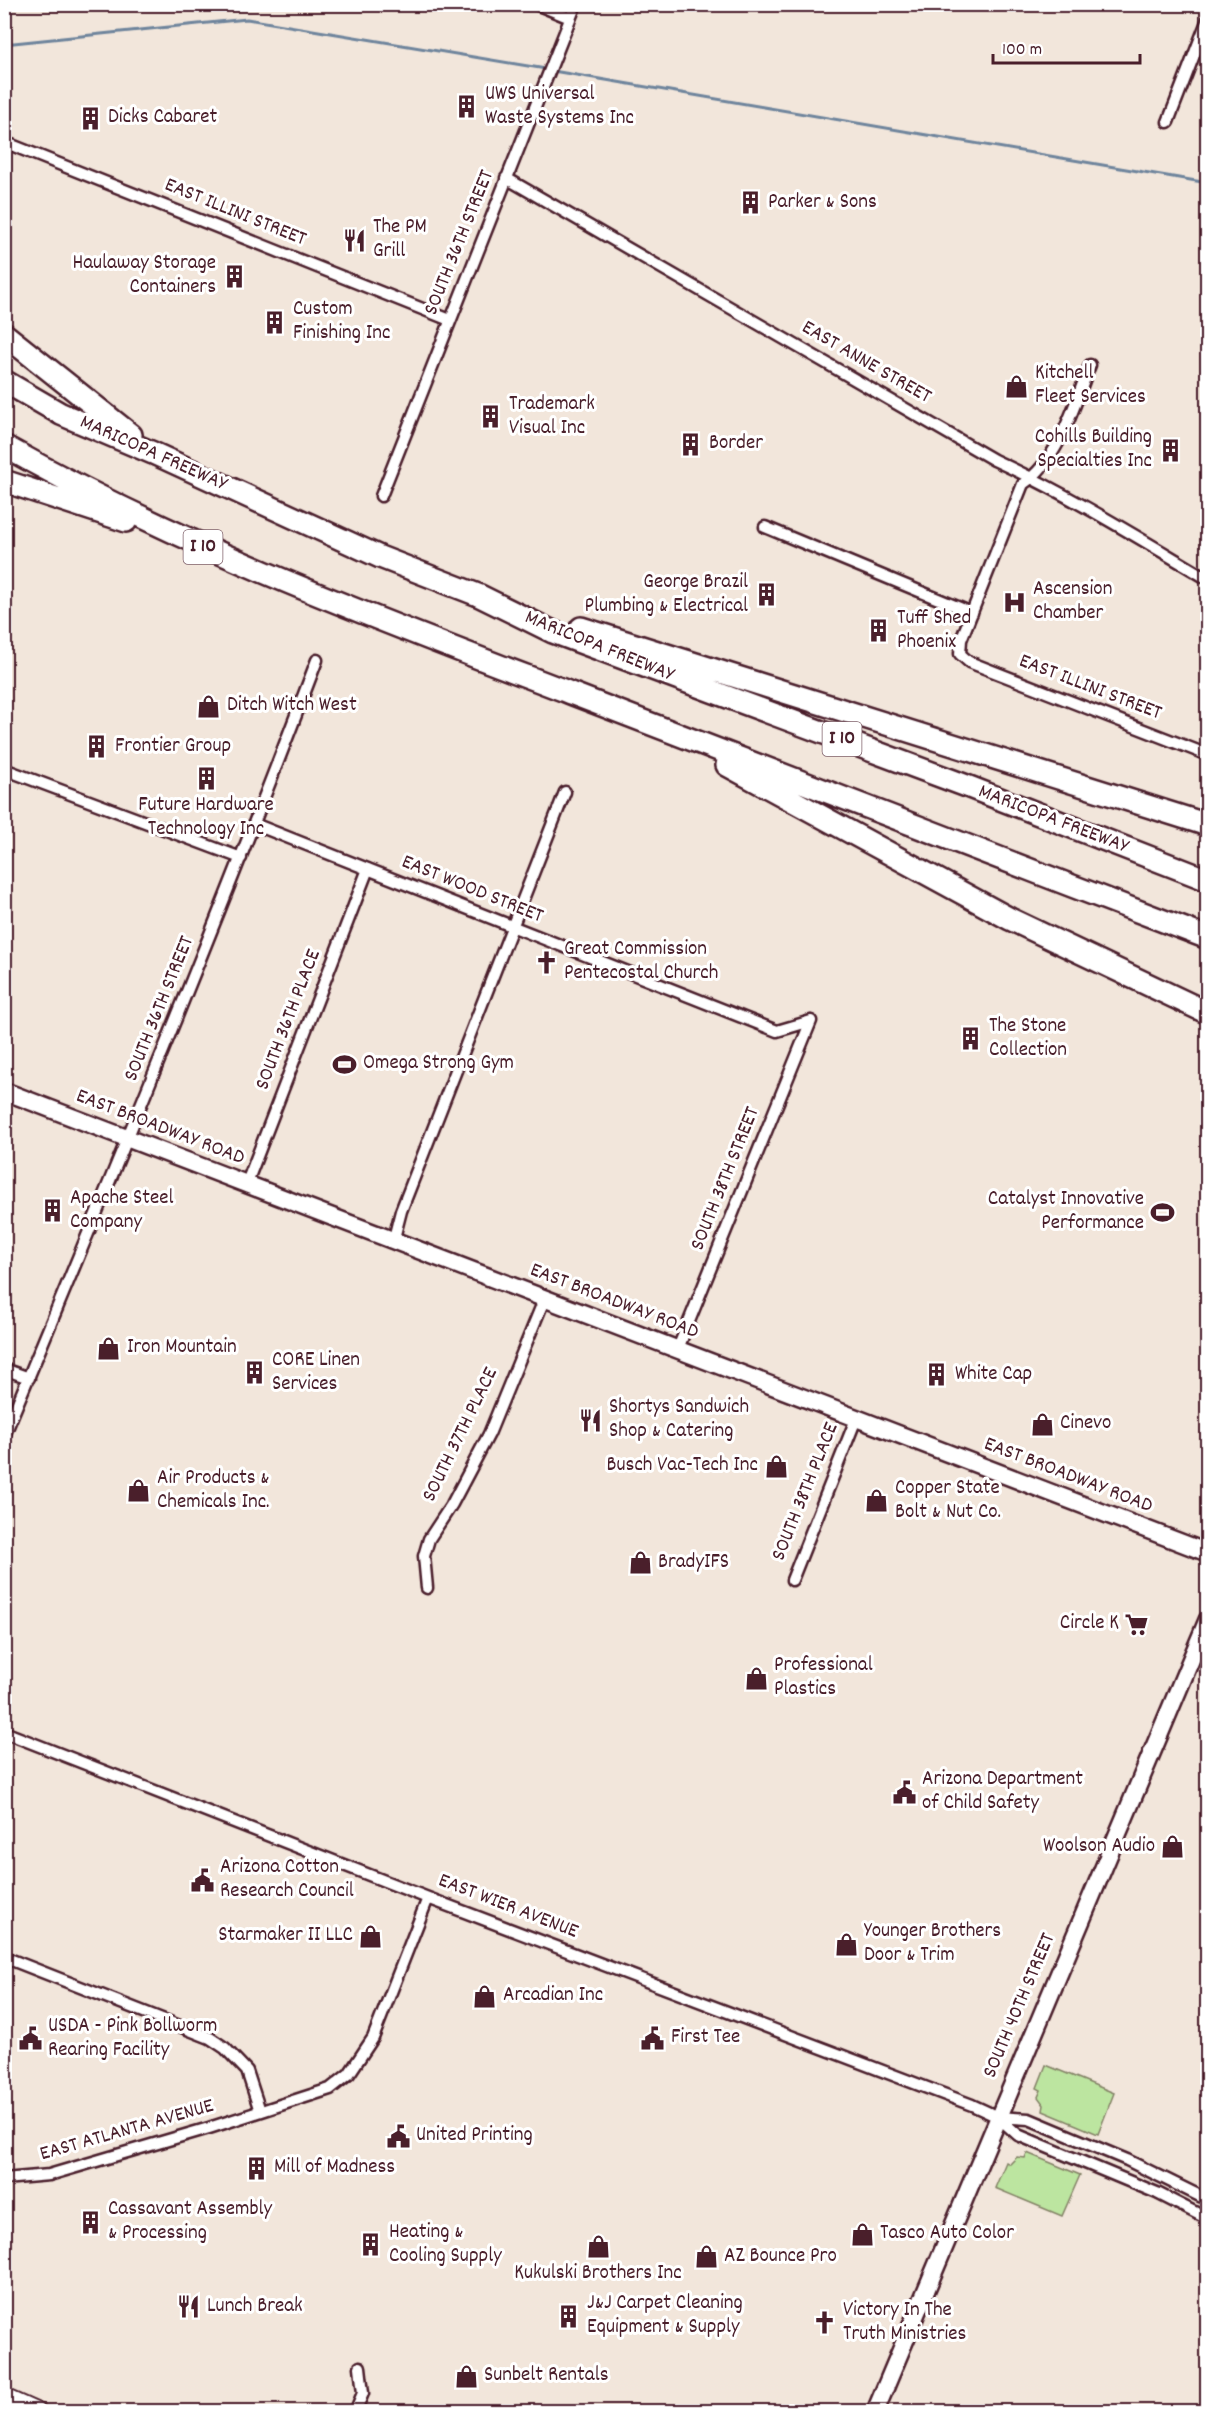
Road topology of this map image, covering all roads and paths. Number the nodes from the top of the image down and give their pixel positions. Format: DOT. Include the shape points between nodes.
graph roads {
  1 [pos="536,4"];
  2 [pos="576,4"];
  3 [pos="570,18"];
  4 [pos="1208,19"];
  5 [pos="1168,122"];
  6 [pos="4,142"];
  7 [pos="506,178"];
  8 [pos="450,320"];
  9 [pos="4,334"];
  10 [pos="1090,365"];
  11 [pos="4,381"];
  12 [pos="4,446"];
  13 [pos="153,453"];
  14 [pos="1032,478"];
  15 [pos="4,481"];
  16 [pos="381,496"];
  17 [pos="765,526"];
  18 [pos="189,541"];
  19 [pos="1208,579"];
  20 [pos="478,594"];
  21 [pos="972,613"];
  22 [pos="317,660"];
  23 [pos="652,724"];
  24 [pos="1208,755"];
  25 [pos="4,768"];
  26 [pos="565,792"];
  27 [pos="254,824"];
  28 [pos="1208,825"];
  29 [pos="241,858"];
  30 [pos="368,869"];
  31 [pos="1208,880"];
  32 [pos="512,927"];
  33 [pos="1208,938"];
  34 [pos="1208,1013"];
  35 [pos="811,1021"];
  36 [pos="4,1092"];
  37 [pos="128,1139"];
  38 [pos="246,1185"];
  39 [pos="393,1242"];
  40 [pos="544,1300"];
  41 [pos="677,1351"];
  42 [pos="4,1369"];
  43 [pos="29,1378"];
  44 [pos="856,1419"];
  45 [pos="4,1436"];
  46 [pos="1208,1553"];
  47 [pos="792,1580"];
  48 [pos="427,1588"];
  49 [pos="1208,1619"];
  50 [pos="4,1732"];
  51 [pos="428,1898"];
  52 [pos="4,1957"];
  53 [pos="260,2112"];
  54 [pos="998,2117"];
  55 [pos="4,2179"];
  56 [pos="1208,2200"];
  57 [pos="1208,2219"];
  58 [pos="360,2367"];
  59 [pos="4,2396"];
  60 [pos="40,2412"];
  61 [pos="356,2412"];
  62 [pos="875,2412"];
  1 -- 3 [label="street"];
  2 -- 3 [label="street, SOUTH 36TH STREET"];
  3 -- 7 [label="street, SOUTH 36TH STREET"];
  4 -- 5 [label="street"];
  6 -- 8 [label="street, EAST ILLINI STREET"];
  7 -- 8 [label="street, SOUTH 36TH STREET"];
  7 -- 14 [label="street, EAST ANNE STREET" via="994,460"];
  8 -- 16 [label="street, SOUTH 36TH STREET"];
  9 -- 13 [label="highway"];
  10 -- 14 [label="street" via="1058,442"];
  11 -- 13 [label="highway, MARICOPA FREEWAY / I 10" via="61,414"];
  12 -- 18 [label="highway, I 10"];
  13 -- 20 [label="highway, MARICOPA FREEWAY / I 10" via="380,557"];
  14 -- 19 [label="street, EAST ANNE STREET"];
  14 -- 21 [label="street" via="1023,484"];
  15 -- 18 [label="highway"];
  17 -- 21 [label="street"];
  18 -- 23 [label="highway, I 10" via="408,631"];
  20 -- 28 [label="highway"];
  20 -- 31 [label="highway, MARICOPA FREEWAY / I 10" via="553,632"];
  21 -- 24 [label="street, EAST ILLINI STREET" via="960,654 969,662"];
  22 -- 27 [label="street, SOUTH 36TH STREET"];
  23 -- 33 [label="highway, I 10"];
  23 -- 34 [label="highway" via="1010,919"];
  25 -- 29 [label="street"];
  26 -- 32 [label="street"];
  27 -- 29 [label="street, SOUTH 36TH STREET"];
  27 -- 30 [label="street, EAST WOOD STREET"];
  29 -- 37 [label="street, SOUTH 36TH STREET"];
  30 -- 32 [label="street, EAST WOOD STREET"];
  30 -- 38 [label="street, SOUTH 36TH PLACE"];
  32 -- 35 [label="street, EAST WOOD STREET" via="777,1031"];
  32 -- 39 [label="street" via="401,1211"];
  35 -- 41 [label="street, SOUTH 38TH STREET"];
  36 -- 37 [label="main road, EAST BROADWAY ROAD"];
  37 -- 38 [label="main road, EAST BROADWAY ROAD"];
  37 -- 43 [label="street, SOUTH 36TH STREET"];
  38 -- 39 [label="main road, EAST BROADWAY ROAD"];
  39 -- 40 [label="main road, EAST BROADWAY ROAD"];
  40 -- 41 [label="main road, EAST BROADWAY ROAD"];
  40 -- 48 [label="street, SOUTH 37TH PLACE" via="489,1434 429,1539 424,1556"];
  41 -- 44 [label="main road, EAST BROADWAY ROAD"];
  42 -- 43 [label="street"];
  43 -- 45 [label="street, SOUTH 36TH STREET"];
  44 -- 46 [label="main road, EAST BROADWAY ROAD"];
  44 -- 47 [label="street, SOUTH 38TH PLACE"];
  49 -- 54 [label="main road, SOUTH 40TH STREET"];
  50 -- 51 [label="street, EAST WIER AVENUE"];
  51 -- 53 [label="street" via="377,2030 349,2074 330,2089"];
  51 -- 54 [label="street, EAST WIER AVENUE"];
  52 -- 53 [label="street" via="210,2038 247,2071"];
  53 -- 55 [label="street, EAST ATLANTA AVENUE" via="50,2175"];
  54 -- 56 [label="street" via="1029,2119 1127,2160"];
  54 -- 57 [label="street" via="1018,2135 1157,2193"];
  54 -- 62 [label="main road, SOUTH 40TH STREET"];
  58 -- 61 [label="street" via="363,2393"];
  59 -- 60 [label="street"];
}
